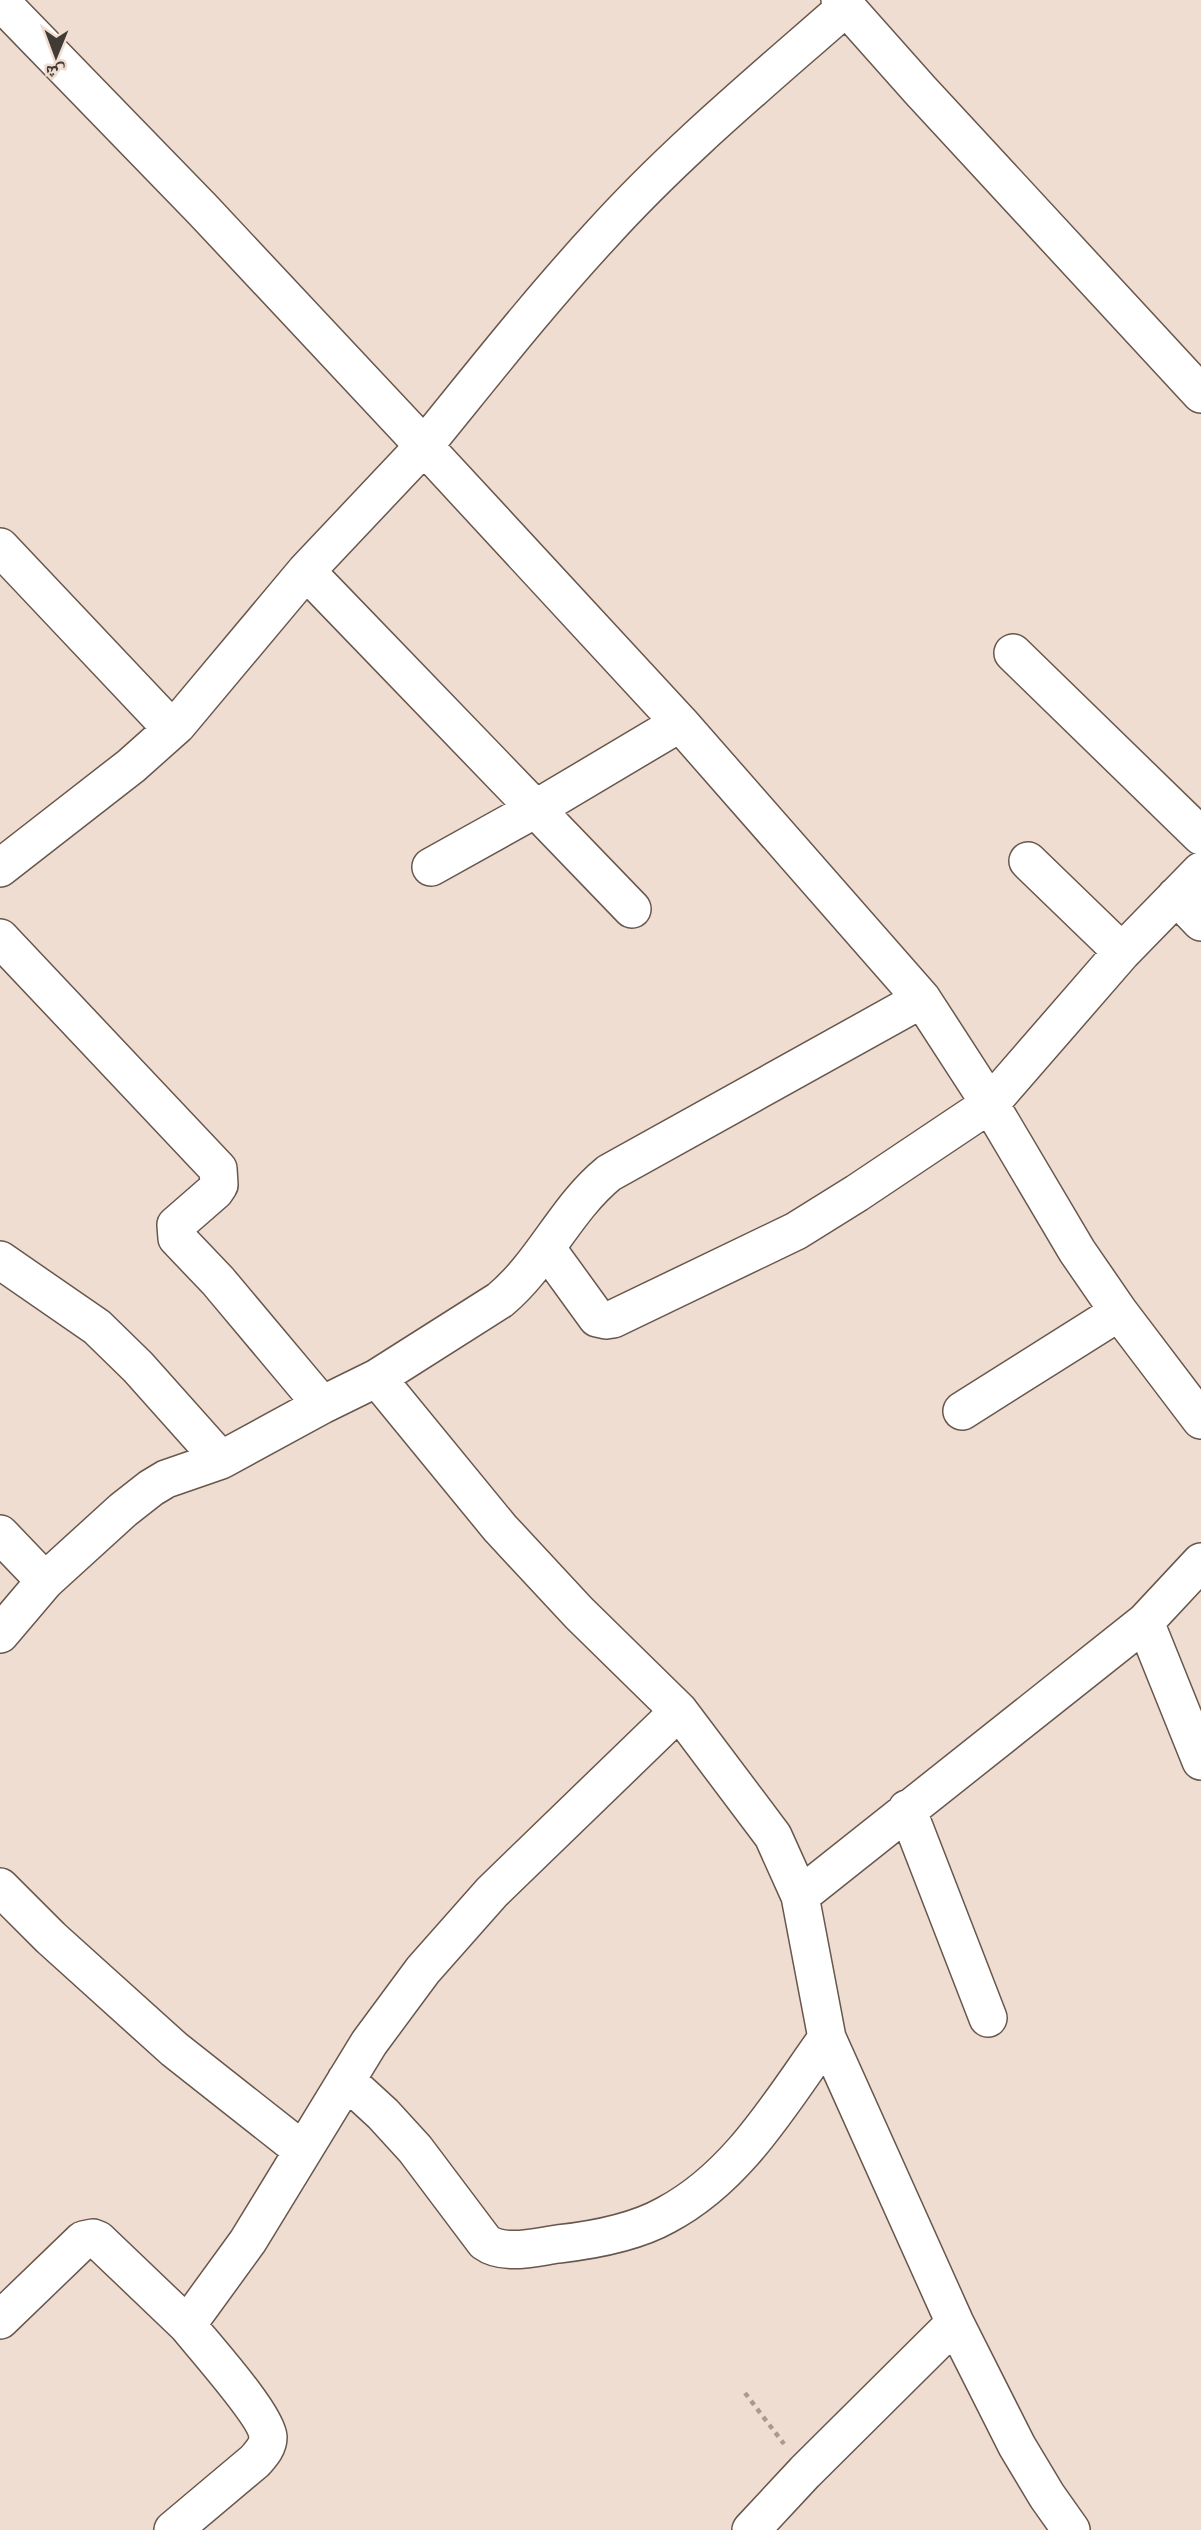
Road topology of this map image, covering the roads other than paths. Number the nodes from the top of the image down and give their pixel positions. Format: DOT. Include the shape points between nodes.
graph roads {
  1 [pos="0,1"];
  2 [pos="843,4"];
  3 [pos="1201,394"];
  4 [pos="424,446"];
  5 [pos="0,547"];
  6 [pos="306,571"];
  7 [pos="1013,653"];
  8 [pos="680,723"];
  9 [pos="172,729"];
  10 [pos="537,808"];
  11 [pos="1201,836"];
  12 [pos="1028,861"];
  13 [pos="431,867"];
  14 [pos="0,868"];
  15 [pos="1189,883"];
  16 [pos="632,909"];
  17 [pos="1201,922"];
  18 [pos="0,938"];
  19 [pos="1122,952"];
  20 [pos="922,999"];
  21 [pos="990,1104"];
  22 [pos="547,1249"];
  23 [pos="0,1260"];
  24 [pos="1119,1312"];
  25 [pos="377,1378"];
  26 [pos="322,1405"];
  27 [pos="961,1411"];
  28 [pos="1201,1420"];
  29 [pos="221,1460"];
  30 [pos="0,1534"];
  31 [pos="1201,1562"];
  32 [pos="45,1581"];
  33 [pos="1145,1622"];
  34 [pos="0,1634"];
  35 [pos="679,1711"];
  36 [pos="1201,1761"];
  37 [pos="907,1809"];
  38 [pos="0,1887"];
  39 [pos="800,1896"];
  40 [pos="988,2018"];
  41 [pos="827,2038"];
  42 [pos="346,2080"];
  43 [pos="302,2150"];
  44 [pos="0,2320"];
  45 [pos="955,2323"];
  46 [pos="187,2325"];
  47 [pos="173,2530"];
  48 [pos="751,2530"];
  49 [pos="1071,2530"];
  1 -- 4 [label="street"];
  2 -- 3 [label="street"];
  2 -- 4 [label="street" via="693,141 601,234"];
  4 -- 6 [label="street"];
  4 -- 8 [label="street"];
  5 -- 9 [label="street"];
  6 -- 9 [label="street"];
  6 -- 10 [label="street"];
  7 -- 11 [label="street"];
  8 -- 10 [label="street"];
  8 -- 20 [label="street"];
  9 -- 14 [label="street"];
  10 -- 13 [label="street"];
  10 -- 16 [label="street"];
  12 -- 19 [label="street"];
  15 -- 17 [label="street"];
  15 -- 19 [label="street"];
  18 -- 26 [label="street" via="218,1169 219,1185 176,1225 177,1238"];
  19 -- 21 [label="street"];
  20 -- 21 [label="street"];
  20 -- 22 [label="street" via="609,1173 581,1199"];
  21 -- 22 [label="street" via="796,1231 613,1319 597,1318"];
  21 -- 24 [label="street" via="1077,1251"];
  22 -- 25 [label="street" via="500,1300"];
  23 -- 29 [label="street" via="97,1327"];
  24 -- 27 [label="street"];
  24 -- 28 [label="street"];
  25 -- 26 [label="street"];
  25 -- 35 [label="street" via="500,1528"];
  26 -- 29 [label="street"];
  29 -- 32 [label="street" via="150,1488"];
  30 -- 32 [label="street"];
  31 -- 33 [label="street"];
  32 -- 34 [label="street"];
  33 -- 36 [label="street"];
  33 -- 37 [label="street"];
  35 -- 39 [label="street" via="773,1836"];
  35 -- 42 [label="street" via="492,1892 423,1970"];
  37 -- 39 [label="street"];
  37 -- 40 [label="street"];
  38 -- 43 [label="street" via="174,2049"];
  39 -- 41 [label="street"];
  41 -- 42 [label="street" via="740,2156 704,2191 666,2216 627,2231 526,2248 497,2248 485,2242 415,2149"];
  41 -- 45 [label="street"];
  42 -- 43 [label="street"];
  43 -- 46 [label="street" via="247,2241"];
  44 -- 46 [label="street" via="83,2240 93,2238"];
  45 -- 48 [label="street"];
  45 -- 49 [label="street" via="1017,2446"];
  46 -- 47 [label="street" via="254,2409 268,2439 255,2461"];
}
